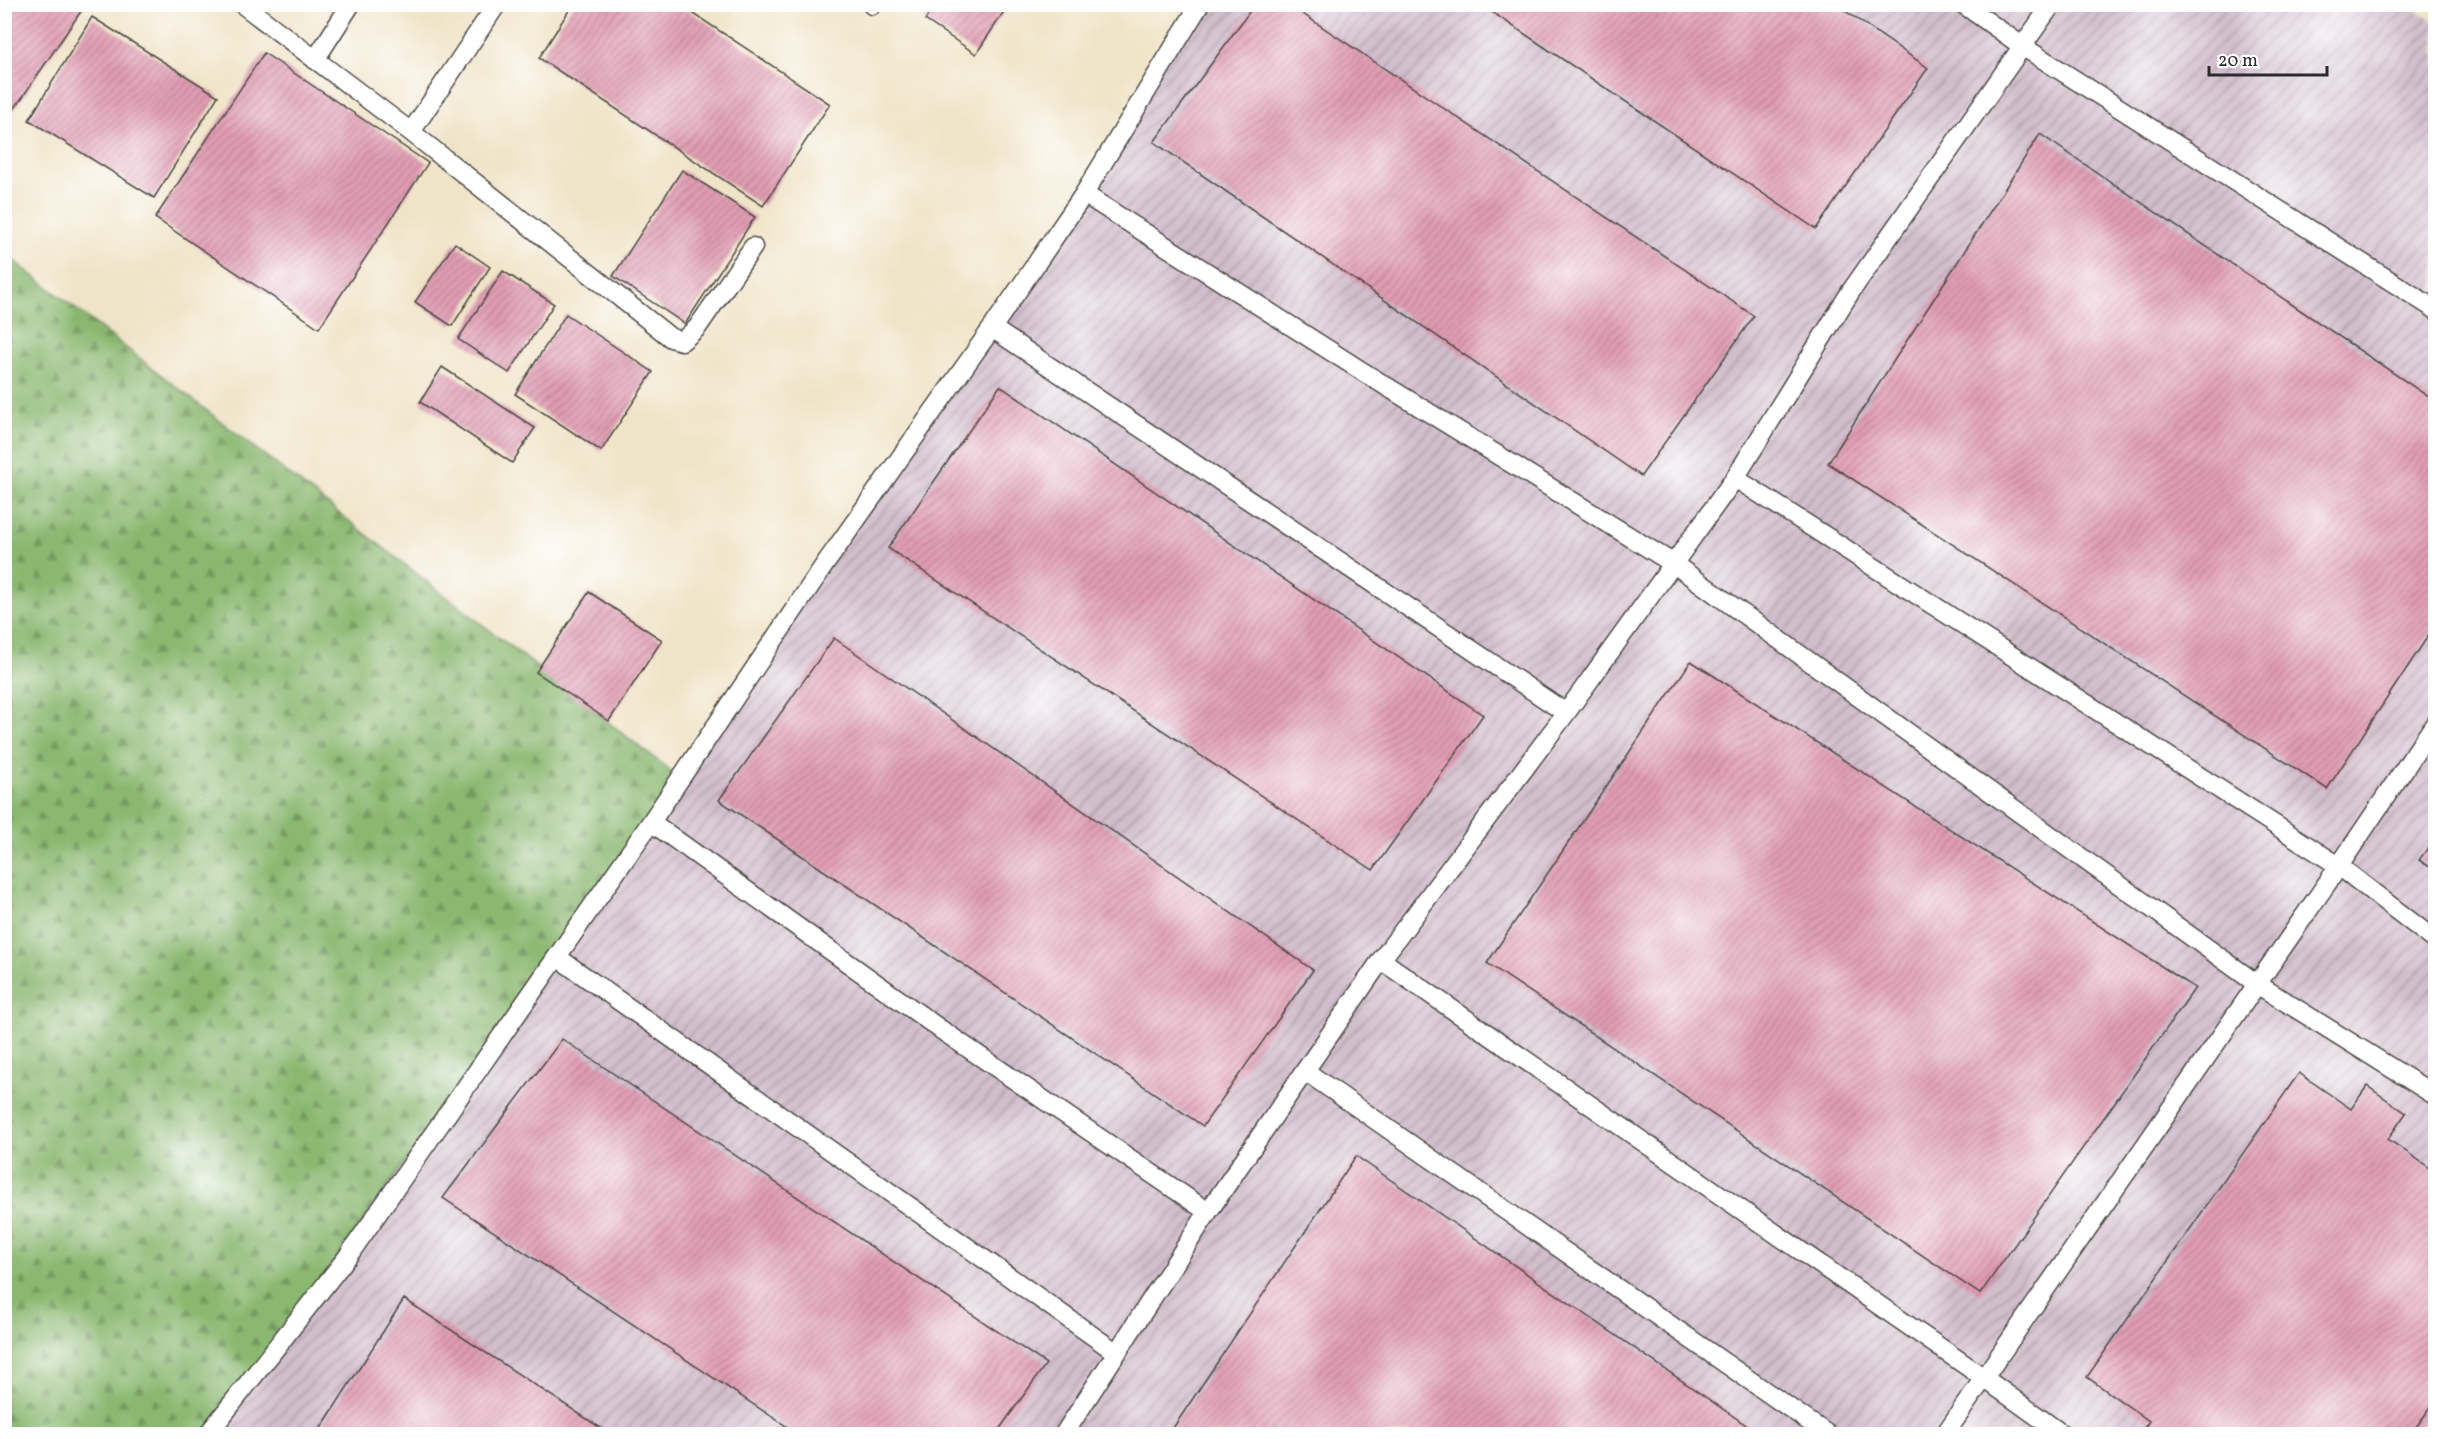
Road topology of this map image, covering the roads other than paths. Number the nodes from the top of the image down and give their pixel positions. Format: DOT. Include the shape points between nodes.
graph roads {
  1 [pos="242,4"];
  2 [pos="351,4"];
  3 [pos="497,4"];
  4 [pos="1200,4"];
  5 [pos="1963,4"];
  6 [pos="2052,4"];
  7 [pos="2022,46"];
  8 [pos="315,60"];
  9 [pos="411,132"];
  10 [pos="1084,194"];
  11 [pos="753,248"];
  12 [pos="2436,310"];
  13 [pos="992,328"];
  14 [pos="1735,478"];
  15 [pos="1674,564"];
  16 [pos="1566,713"];
  17 [pos="2436,722"];
  18 [pos="651,822"];
  19 [pos="2339,866"];
  20 [pos="2436,941"];
  21 [pos="557,957"];
  22 [pos="1380,960"];
  23 [pos="2257,984"];
  24 [pos="1305,1071"];
  25 [pos="2436,1096"];
  26 [pos="1208,1212"];
  27 [pos="1117,1353"];
  28 [pos="1984,1378"];
  29 [pos="208,1434"];
  30 [pos="1064,1434"];
  31 [pos="1827,1434"];
  32 [pos="1945,1434"];
  33 [pos="2062,1434"];
  1 -- 8 [label="lane"];
  2 -- 8 [label="lane"];
  3 -- 9 [label="lane"];
  4 -- 10 [label="lane"];
  5 -- 7 [label="lane"];
  6 -- 7 [label="lane"];
  7 -- 12 [label="lane"];
  7 -- 14 [label="lane" via="1851,291"];
  8 -- 9 [label="lane"];
  9 -- 11 [label="lane" via="671,338 682,341 697,328"];
  10 -- 13 [label="lane"];
  10 -- 15 [label="lane"];
  13 -- 16 [label="lane"];
  13 -- 18 [label="lane" via="825,564"];
  14 -- 15 [label="lane"];
  14 -- 19 [label="lane"];
  15 -- 16 [label="lane"];
  15 -- 23 [label="lane"];
  16 -- 22 [label="lane"];
  17 -- 19 [label="lane"];
  18 -- 21 [label="lane"];
  18 -- 26 [label="lane" via="940,1029"];
  19 -- 20 [label="lane"];
  19 -- 23 [label="lane"];
  21 -- 27 [label="lane"];
  21 -- 29 [label="lane" via="348,1256"];
  22 -- 24 [label="lane"];
  22 -- 28 [label="lane"];
  23 -- 25 [label="lane"];
  23 -- 28 [label="lane"];
  24 -- 26 [label="lane"];
  24 -- 31 [label="lane"];
  26 -- 27 [label="lane"];
  27 -- 30 [label="lane"];
  28 -- 32 [label="lane"];
  28 -- 33 [label="lane"];
}
